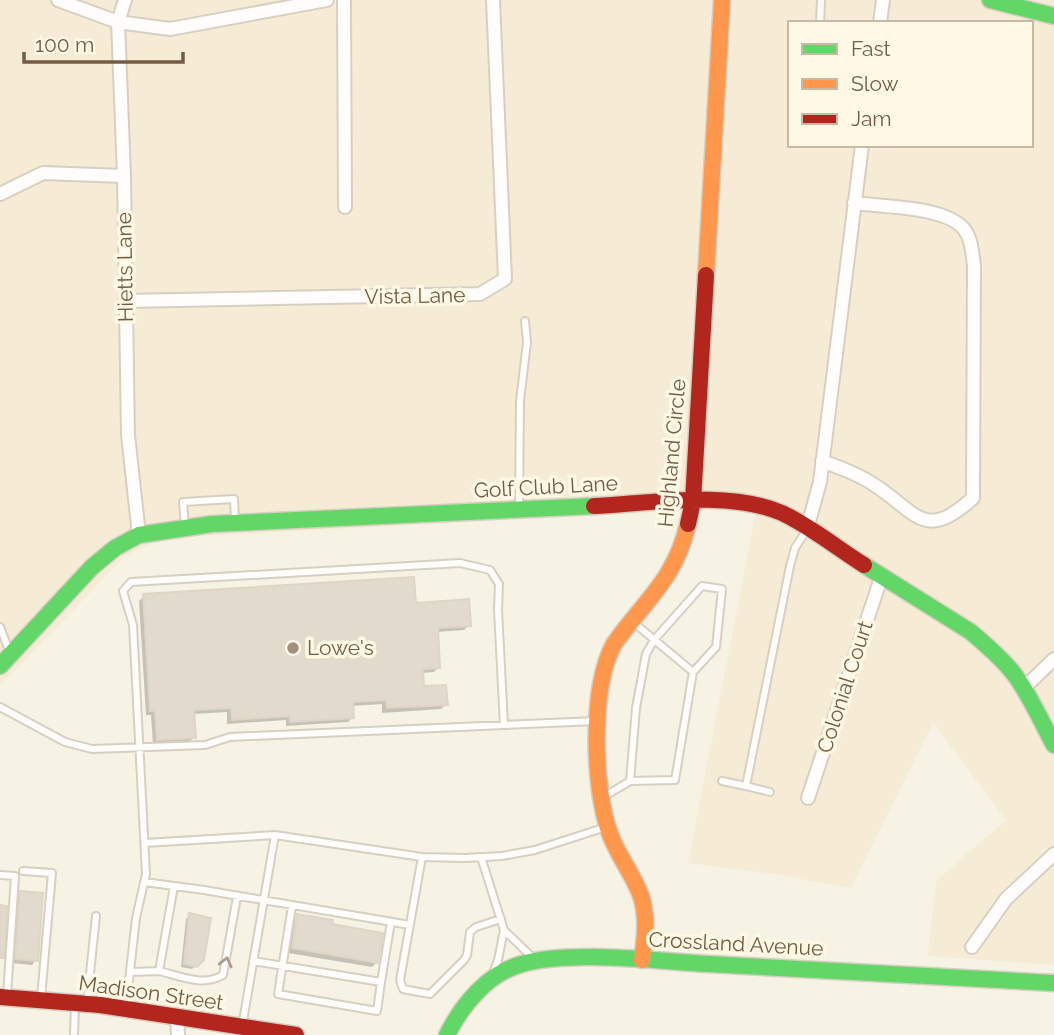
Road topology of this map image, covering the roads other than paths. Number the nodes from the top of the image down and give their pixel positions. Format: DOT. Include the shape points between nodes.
graph roads {
  1 [pos="58,0"];
  2 [pos="125,0"];
  3 [pos="327,0"];
  4 [pos="344,0"];
  5 [pos="492,0"];
  6 [pos="722,0"];
  7 [pos="821,0"];
  8 [pos="883,0"];
  9 [pos="990,0"];
  10 [pos="1054,16"];
  11 [pos="820,21"];
  12 [pos="880,21"];
  13 [pos="118,22"];
  14 [pos="862,147"];
  15 [pos="124,176"];
  16 [pos="0,194"];
  17 [pos="854,203"];
  18 [pos="345,207"];
  19 [pos="125,301"];
  20 [pos="524,321"];
  21 [pos="822,461"];
  22 [pos="693,501"];
  23 [pos="519,509"];
  24 [pos="235,523"];
  25 [pos="185,526"];
  26 [pos="807,529"];
  27 [pos="139,534"];
  28 [pos="882,575"];
  29 [pos="633,622"];
  30 [pos="0,627"];
  31 [pos="654,640"];
  32 [pos="1054,659"];
  33 [pos="6,660"];
  34 [pos="693,672"];
  35 [pos="1024,688"];
  36 [pos="0,708"];
  37 [pos="598,721"];
  38 [pos="504,725"];
  39 [pos="1054,745"];
  40 [pos="140,748"];
  41 [pos="630,781"];
  42 [pos="722,781"];
  43 [pos="746,786"];
  44 [pos="770,792"];
  45 [pos="808,798"];
  46 [pos="601,799"];
  47 [pos="608,827"];
  48 [pos="275,835"];
  49 [pos="145,843"];
  50 [pos="1054,854"];
  51 [pos="422,857"];
  52 [pos="481,857"];
  53 [pos="23,871"];
  54 [pos="0,875"];
  55 [pos="144,881"];
  56 [pos="174,886"];
  57 [pos="237,897"];
  58 [pos="264,901"];
  59 [pos="292,906"];
  60 [pos="96,916"];
  61 [pos="501,919"];
  62 [pos="391,922"];
  63 [pos="410,925"];
  64 [pos="504,930"];
  65 [pos="972,947"];
  66 [pos="642,960"];
  67 [pos="253,961"];
  68 [pos="536,962"];
  69 [pos="282,966"];
  70 [pos="159,971"];
  71 [pos="130,972"];
  72 [pos="491,979"];
  73 [pos="381,982"];
  74 [pos="1054,983"];
  75 [pos="3,997"];
  76 [pos="41,1000"];
  77 [pos="81,1003"];
  78 [pos="125,1009"];
  79 [pos="177,1017"];
  80 [pos="242,1027"];
  81 [pos="74,1035"];
  82 [pos="178,1035"];
  83 [pos="296,1035"];
  84 [pos="447,1035"];
  1 -- 13 [label="street"];
  2 -- 13 [label="street, Hietts Lane"];
  3 -- 13 [label="street" via="170,29"];
  4 -- 18 [label="street"];
  5 -- 19 [label="street, Vista Lane" via="505,279 480,295"];
  6 -- 22 [label="street, Highland Circle"];
  7 -- 11 [label="lane"];
  8 -- 12 [label="street"];
  9 -- 10 [label="street"];
  13 -- 15 [label="street, Hietts Lane"];
  14 -- 17 [label="street"];
  15 -- 16 [label="street" via="43,173"];
  15 -- 19 [label="street, Hietts Lane"];
  17 -- 21 [label="street"];
  17 -- 21 [label="street" via="951,219 970,240 974,265 973,498 956,513 923,519 862,477"];
  19 -- 27 [label="street, Hietts Lane" via="128,435"];
  20 -- 23 [label="lane" via="527,342 520,401"];
  21 -- 26 [label="street"];
  22 -- 23 [label="street, Golf Club Lane"];
  22 -- 26 [label="street, Golf Club Lane" via="756,504 793,518"];
  22 -- 29 [label="street, Highland Circle" via="684,543 671,573"];
  23 -- 24 [label="street, Golf Club Lane"];
  24 -- 25 [label="street, Golf Club Lane"];
  24 -- 25 [label="lane" via="234,499 183,502"];
  25 -- 27 [label="street, Golf Club Lane"];
  26 -- 28 [label="street, Golf Club Lane"];
  26 -- 43 [label="lane" via="790,566"];
  27 -- 33 [label="street, Golf Club Lane" via="92,567"];
  28 -- 35 [label="street, Golf Club Lane" via="971,632"];
  28 -- 45 [label="street, Colonial Court"];
  29 -- 31 [label="lane"];
  29 -- 37 [label="street, Highland Circle" via="602,670"];
  30 -- 33 [label="lane"];
  31 -- 34 [label="lane"];
  31 -- 34 [label="lane" via="702,586 722,589 716,647"];
  31 -- 41 [label="lane" via="646,654 636,708"];
  32 -- 35 [label="street"];
  34 -- 41 [label="lane" via="675,780"];
  35 -- 39 [label="street, Golf Club Lane"];
  36 -- 40 [label="lane" via="78,746"];
  37 -- 38 [label="lane"];
  37 -- 46 [label="street, Highland Circle"];
  38 -- 40 [label="lane" via="230,737 205,745"];
  38 -- 40 [label="lane" via="499,584 490,570 460,564 131,582 123,591 133,625"];
  40 -- 49 [label="lane"];
  41 -- 46 [label="lane"];
  42 -- 43 [label="lane"];
  43 -- 44 [label="lane"];
  46 -- 47 [label="street, Highland Circle"];
  47 -- 52 [label="lane" via="535,850"];
  47 -- 66 [label="street, Highland Circle" via="642,898"];
  48 -- 49 [label="lane"];
  48 -- 51 [label="lane"];
  48 -- 58 [label="lane"];
  49 -- 55 [label="lane"];
  50 -- 65 [label="street" via="1006,899"];
  51 -- 52 [label="lane"];
  51 -- 63 [label="lane"];
  52 -- 61 [label="lane"];
  53 -- 76 [label="lane" via="52,873"];
  54 -- 75 [label="lane" via="15,876"];
  55 -- 56 [label="lane"];
  55 -- 71 [label="lane"];
  56 -- 57 [label="lane"];
  56 -- 70 [label="lane"];
  57 -- 58 [label="lane"];
  70 -- 57 [label="lane, one-way" via="194,980 223,975"];
  58 -- 59 [label="lane"];
  58 -- 67 [label="lane"];
  59 -- 62 [label="lane"];
  59 -- 69 [label="lane"];
  60 -- 77 [label="lane"];
  61 -- 63 [label="lane" via="470,932 464,960 430,994 403,989 400,984"];
  61 -- 64 [label="lane"];
  62 -- 63 [label="lane"];
  62 -- 73 [label="lane"];
  64 -- 68 [label="lane"];
  64 -- 72 [label="lane"];
  66 -- 68 [label="street, Crossland Avenue"];
  66 -- 74 [label="street, Crossland Avenue"];
  67 -- 69 [label="lane"];
  67 -- 80 [label="lane"];
  68 -- 72 [label="street, Crossland Avenue"];
  69 -- 73 [label="lane"];
  69 -- 73 [label="lane" via="278,994 377,1011"];
  70 -- 71 [label="lane"];
  71 -- 78 [label="lane"];
  72 -- 84 [label="street, Crossland Avenue" via="458,1013"];
  75 -- 76 [label="street, Madison Street"];
  76 -- 77 [label="street, Madison Street"];
  77 -- 78 [label="street, Madison Street"];
  77 -- 81 [label="lane"];
  78 -- 79 [label="street, Madison Street"];
  79 -- 80 [label="street, Madison Street"];
  79 -- 82 [label="street"];
  80 -- 83 [label="street, Madison Street"];
}
